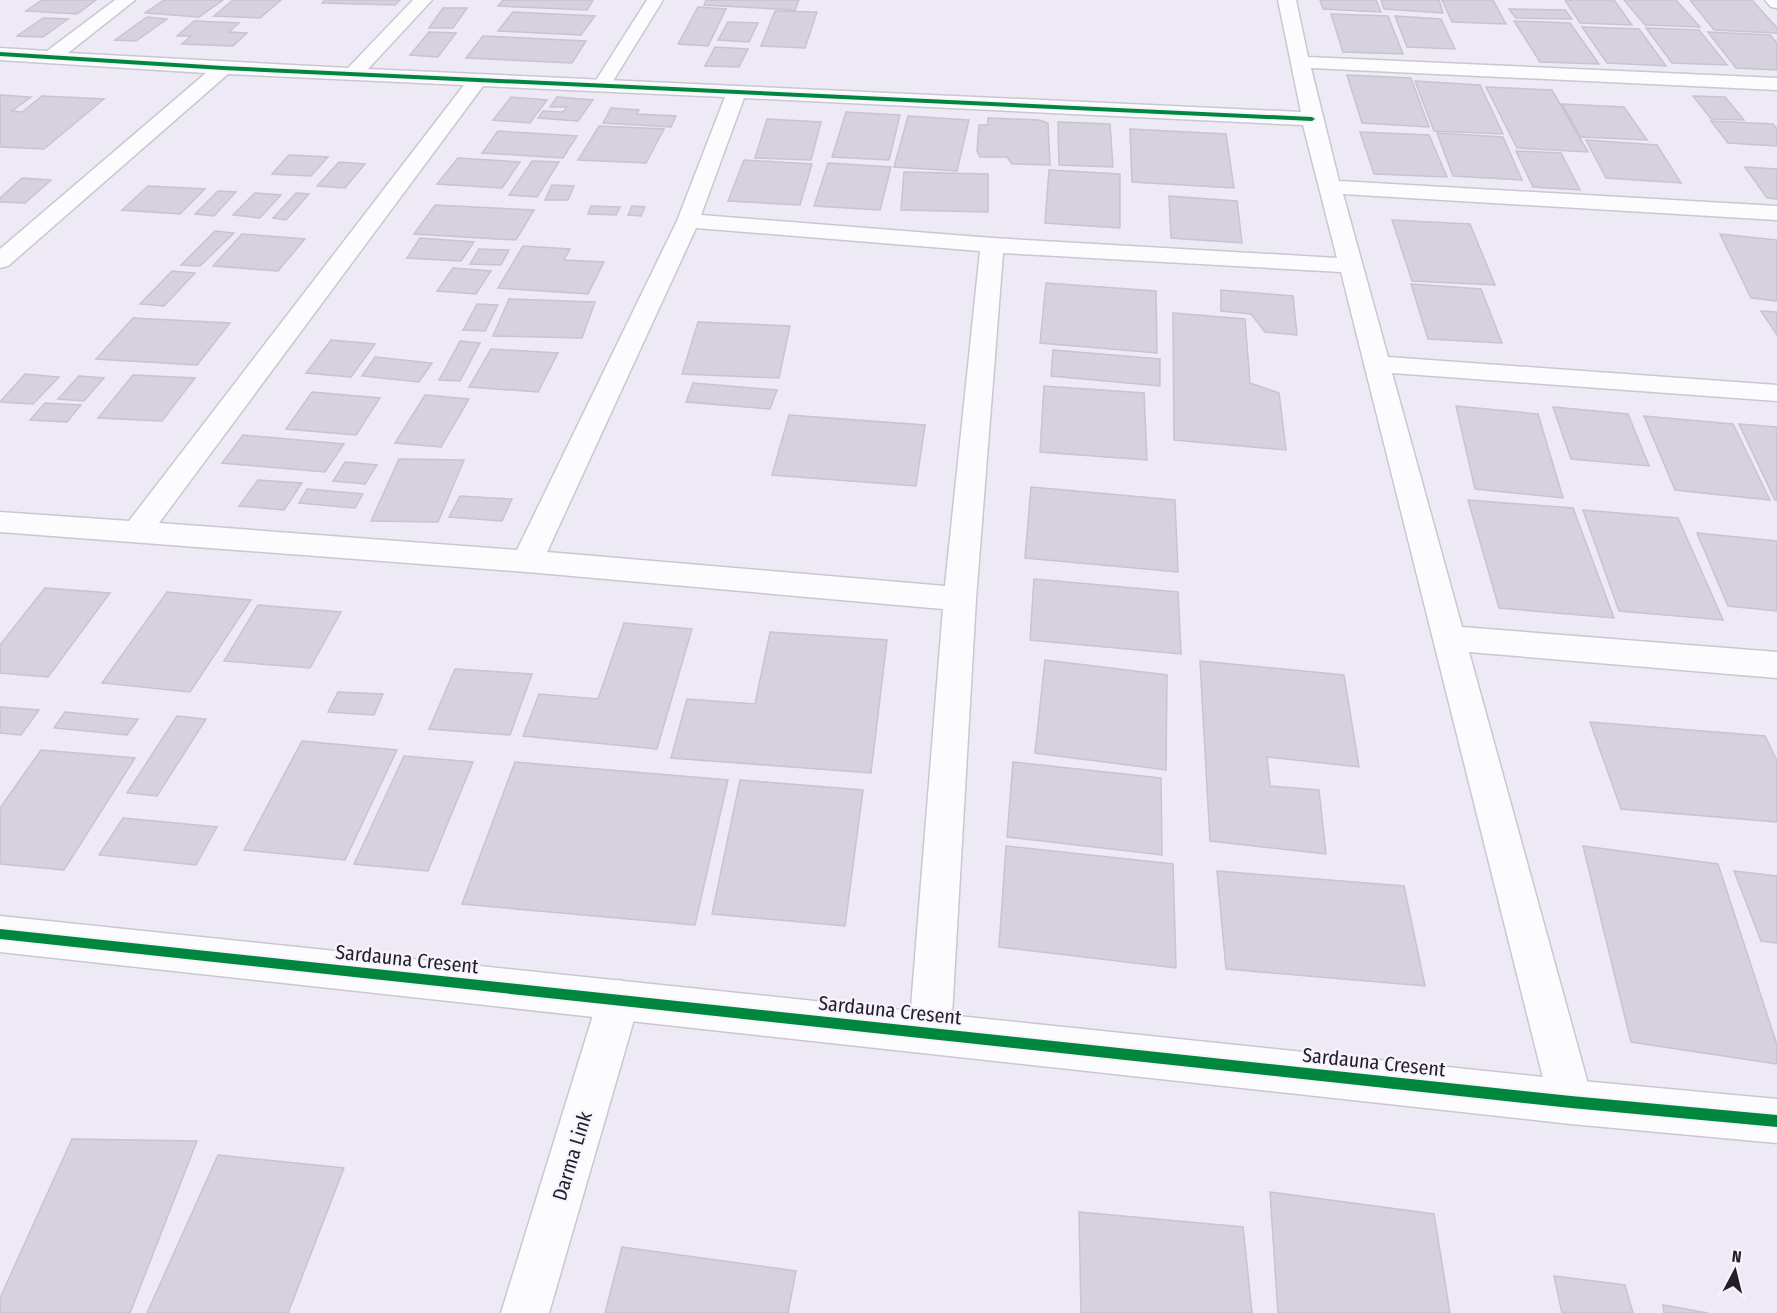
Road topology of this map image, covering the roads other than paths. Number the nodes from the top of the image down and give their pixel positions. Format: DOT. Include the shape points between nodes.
graph roads {
  1 [pos="126,0"];
  2 [pos="423,0"];
  3 [pos="656,0"];
  4 [pos="1287,0"];
  5 [pos="0,54"];
  6 [pos="51,57"];
  7 [pos="1300,62"];
  8 [pos="223,68"];
  9 [pos="353,74"];
  10 [pos="478,80"];
  11 [pos="1777,84"];
  12 [pos="602,85"];
  13 [pos="737,92"];
  14 [pos="1312,118"];
  15 [pos="1330,187"];
  16 [pos="1777,213"];
  17 [pos="688,221"];
  18 [pos="992,245"];
  19 [pos="0,261"];
  20 [pos="1351,266"];
  21 [pos="1376,364"];
  22 [pos="1777,393"];
  23 [pos="0,522"];
  24 [pos="137,532"];
  25 [pos="527,561"];
  26 [pos="960,599"];
  27 [pos="1448,638"];
  28 [pos="1777,665"];
  29 [pos="0,934"];
  30 [pos="619,999"];
  31 [pos="930,1032"];
  32 [pos="1571,1102"];
  33 [pos="1777,1121"];
  34 [pos="525,1313"];
  1 -- 6 [label="street"];
  2 -- 9 [label="street"];
  3 -- 12 [label="lane"];
  4 -- 7 [label="street"];
  5 -- 6 [label="street"];
  6 -- 8 [label="street"];
  7 -- 11 [label="street"];
  7 -- 14 [label="street"];
  8 -- 9 [label="street"];
  8 -- 19 [label="street"];
  9 -- 10 [label="street"];
  10 -- 12 [label="street"];
  10 -- 24 [label="street"];
  12 -- 13 [label="street"];
  13 -- 14 [label="street"];
  13 -- 17 [label="street"];
  14 -- 15 [label="street"];
  15 -- 16 [label="street"];
  15 -- 20 [label="street"];
  17 -- 18 [label="street"];
  17 -- 25 [label="street"];
  18 -- 20 [label="street"];
  18 -- 26 [label="street"];
  20 -- 21 [label="street"];
  21 -- 22 [label="street"];
  21 -- 27 [label="street"];
  23 -- 24 [label="street"];
  24 -- 25 [label="street"];
  25 -- 26 [label="street"];
  26 -- 31 [label="street"];
  27 -- 28 [label="street"];
  27 -- 32 [label="street"];
  29 -- 30 [label="street, Sardauna Cresent"];
  30 -- 31 [label="street, Sardauna Cresent"];
  30 -- 34 [label="street, Darma Link"];
  31 -- 32 [label="street, Sardauna Cresent"];
  32 -- 33 [label="street, Sardauna Cresent"];
}
